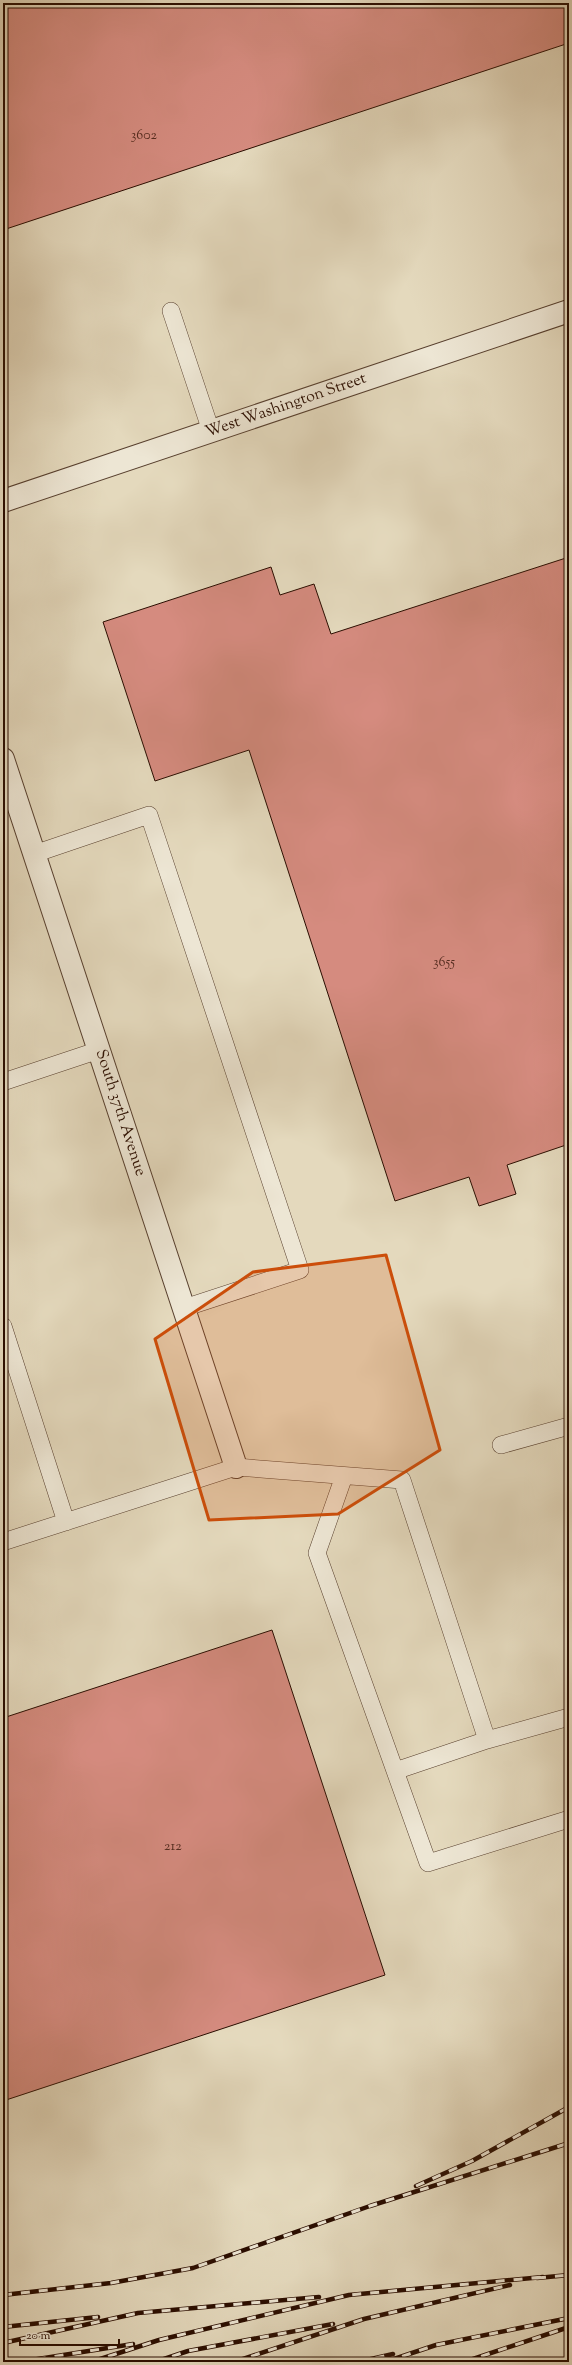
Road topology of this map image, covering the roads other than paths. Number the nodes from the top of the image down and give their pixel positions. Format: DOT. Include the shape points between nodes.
graph roads {
  1 [pos="171,311"];
  2 [pos="569,311"];
  3 [pos="212,431"];
  4 [pos="3,501"];
  5 [pos="3,759"];
  6 [pos="34,854"];
  7 [pos="99,1050"];
  8 [pos="3,1082"];
  9 [pos="184,1308"];
  10 [pos="3,1326"];
  11 [pos="569,1426"];
  12 [pos="501,1445"];
  13 [pos="236,1467"];
  14 [pos="344,1476"];
  15 [pos="66,1522"];
  16 [pos="3,1542"];
  17 [pos="569,1717"];
  18 [pos="487,1740"];
  19 [pos="395,1771"];
  20 [pos="569,1819"];
  1 -- 3 [label="lane"];
  2 -- 3 [label="street, West Washington Street"];
  3 -- 4 [label="street, West Washington Street"];
  5 -- 6 [label="street, South 37th Avenue"];
  6 -- 7 [label="street, South 37th Avenue"];
  6 -- 9 [label="lane" via="149,815 300,1270"];
  7 -- 8 [label="lane"];
  7 -- 9 [label="street, South 37th Avenue"];
  9 -- 13 [label="street, South 37th Avenue"];
  10 -- 15 [label="lane"];
  11 -- 12 [label="lane"];
  13 -- 14 [label="lane"];
  13 -- 15 [label="lane"];
  14 -- 18 [label="lane" via="402,1480"];
  14 -- 19 [label="lane" via="317,1553"];
  15 -- 16 [label="lane"];
  17 -- 18 [label="lane"];
  18 -- 19 [label="lane"];
  19 -- 20 [label="lane" via="428,1863"];
}
